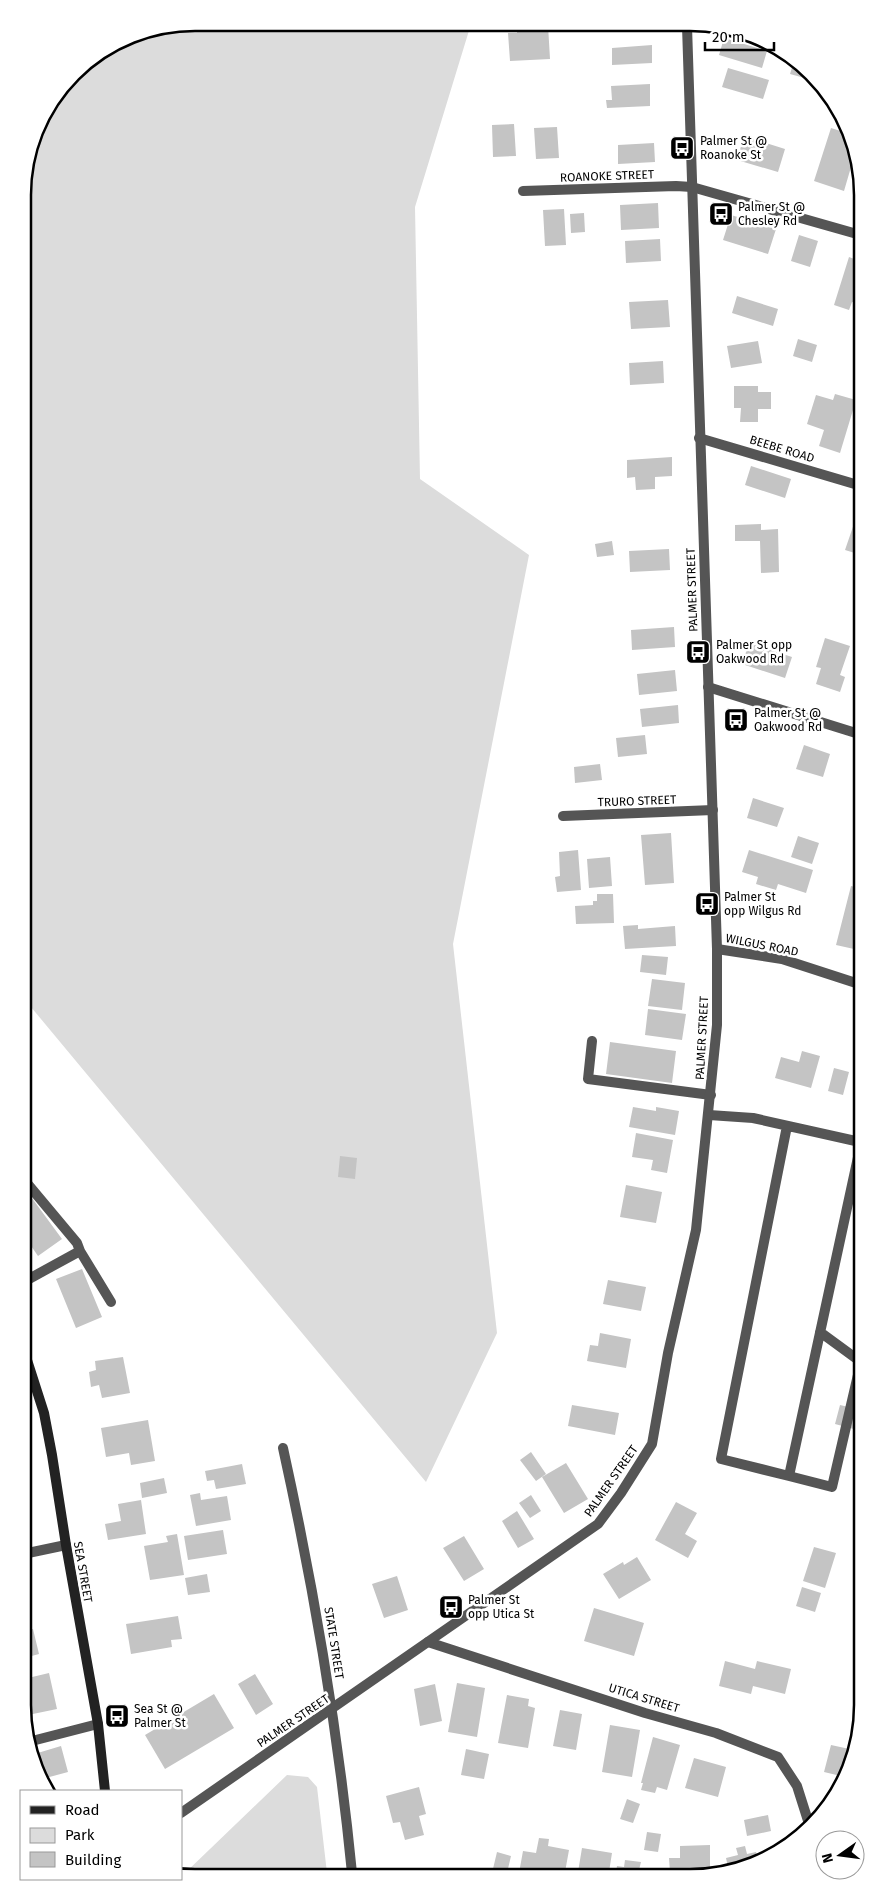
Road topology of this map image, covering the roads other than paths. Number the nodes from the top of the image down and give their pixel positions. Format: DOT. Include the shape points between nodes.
graph roads {
  1 [pos="687,31"];
  2 [pos="692,187"];
  3 [pos="523,191"];
  4 [pos="854,233"];
  5 [pos="700,438"];
  6 [pos="854,484"];
  7 [pos="708,687"];
  8 [pos="854,732"];
  9 [pos="713,810"];
  10 [pos="562,816"];
  11 [pos="718,949"];
  12 [pos="853,982"];
  13 [pos="592,1041"];
  14 [pos="711,1095"];
  15 [pos="709,1115"];
  16 [pos="787,1126"];
  17 [pos="853,1141"];
  18 [pos="853,1187"];
  19 [pos="31,1188"];
  20 [pos="80,1251"];
  21 [pos="31,1278"];
  22 [pos="111,1302"];
  23 [pos="820,1332"];
  24 [pos="853,1356"];
  25 [pos="31,1379"];
  26 [pos="853,1396"];
  27 [pos="283,1448"];
  28 [pos="789,1476"];
  29 [pos="66,1545"];
  30 [pos="31,1552"];
  31 [pos="428,1642"];
  32 [pos="332,1710"];
  33 [pos="98,1724"];
  34 [pos="36,1740"];
  35 [pos="105,1790"];
  36 [pos="182,1812"];
  37 [pos="807,1819"];
  38 [pos="352,1869"];
  1 -- 2 [label="street, PALMER STREET"];
  2 -- 3 [label="street, ROANOKE STREET"];
  2 -- 4 [label="street, ROANOKE STREET"];
  2 -- 5 [label="street, PALMER STREET"];
  5 -- 6 [label="street, BEEBE ROAD"];
  5 -- 7 [label="street, PALMER STREET"];
  7 -- 8 [label="street"];
  7 -- 9 [label="street, PALMER STREET"];
  9 -- 10 [label="street, TRURO STREET"];
  9 -- 11 [label="street, PALMER STREET"];
  11 -- 12 [label="street, WILGUS ROAD" via="782,960"];
  11 -- 14 [label="street, PALMER STREET" via="717,1025"];
  13 -- 14 [label="street" via="588,1079"];
  14 -- 15 [label="street, PALMER STREET"];
  15 -- 16 [label="street" via="753,1118"];
  15 -- 31 [label="street, PALMER STREET" via="696,1230 668,1353 652,1444 598,1524"];
  16 -- 17 [label="street"];
  16 -- 28 [label="street" via="720,1459"];
  18 -- 23 [label="street"];
  19 -- 20 [label="street"];
  20 -- 21 [label="street"];
  20 -- 22 [label="street"];
  23 -- 24 [label="street"];
  23 -- 28 [label="street"];
  25 -- 29 [label="main road, SEA STREET" via="44,1414"];
  26 -- 28 [label="street" via="832,1487"];
  27 -- 32 [label="street, STATE STREET" via="306,1553"];
  29 -- 30 [label="street"];
  29 -- 33 [label="main road, SEA STREET"];
  31 -- 32 [label="street, PALMER STREET"];
  31 -- 37 [label="street, UTICA STREET" via="645,1713 716,1732 778,1757 797,1786"];
  32 -- 36 [label="street, PALMER STREET"];
  32 -- 38 [label="street, STATE STREET"];
  33 -- 34 [label="street"];
  33 -- 35 [label="main road, SEA STREET"];
}
